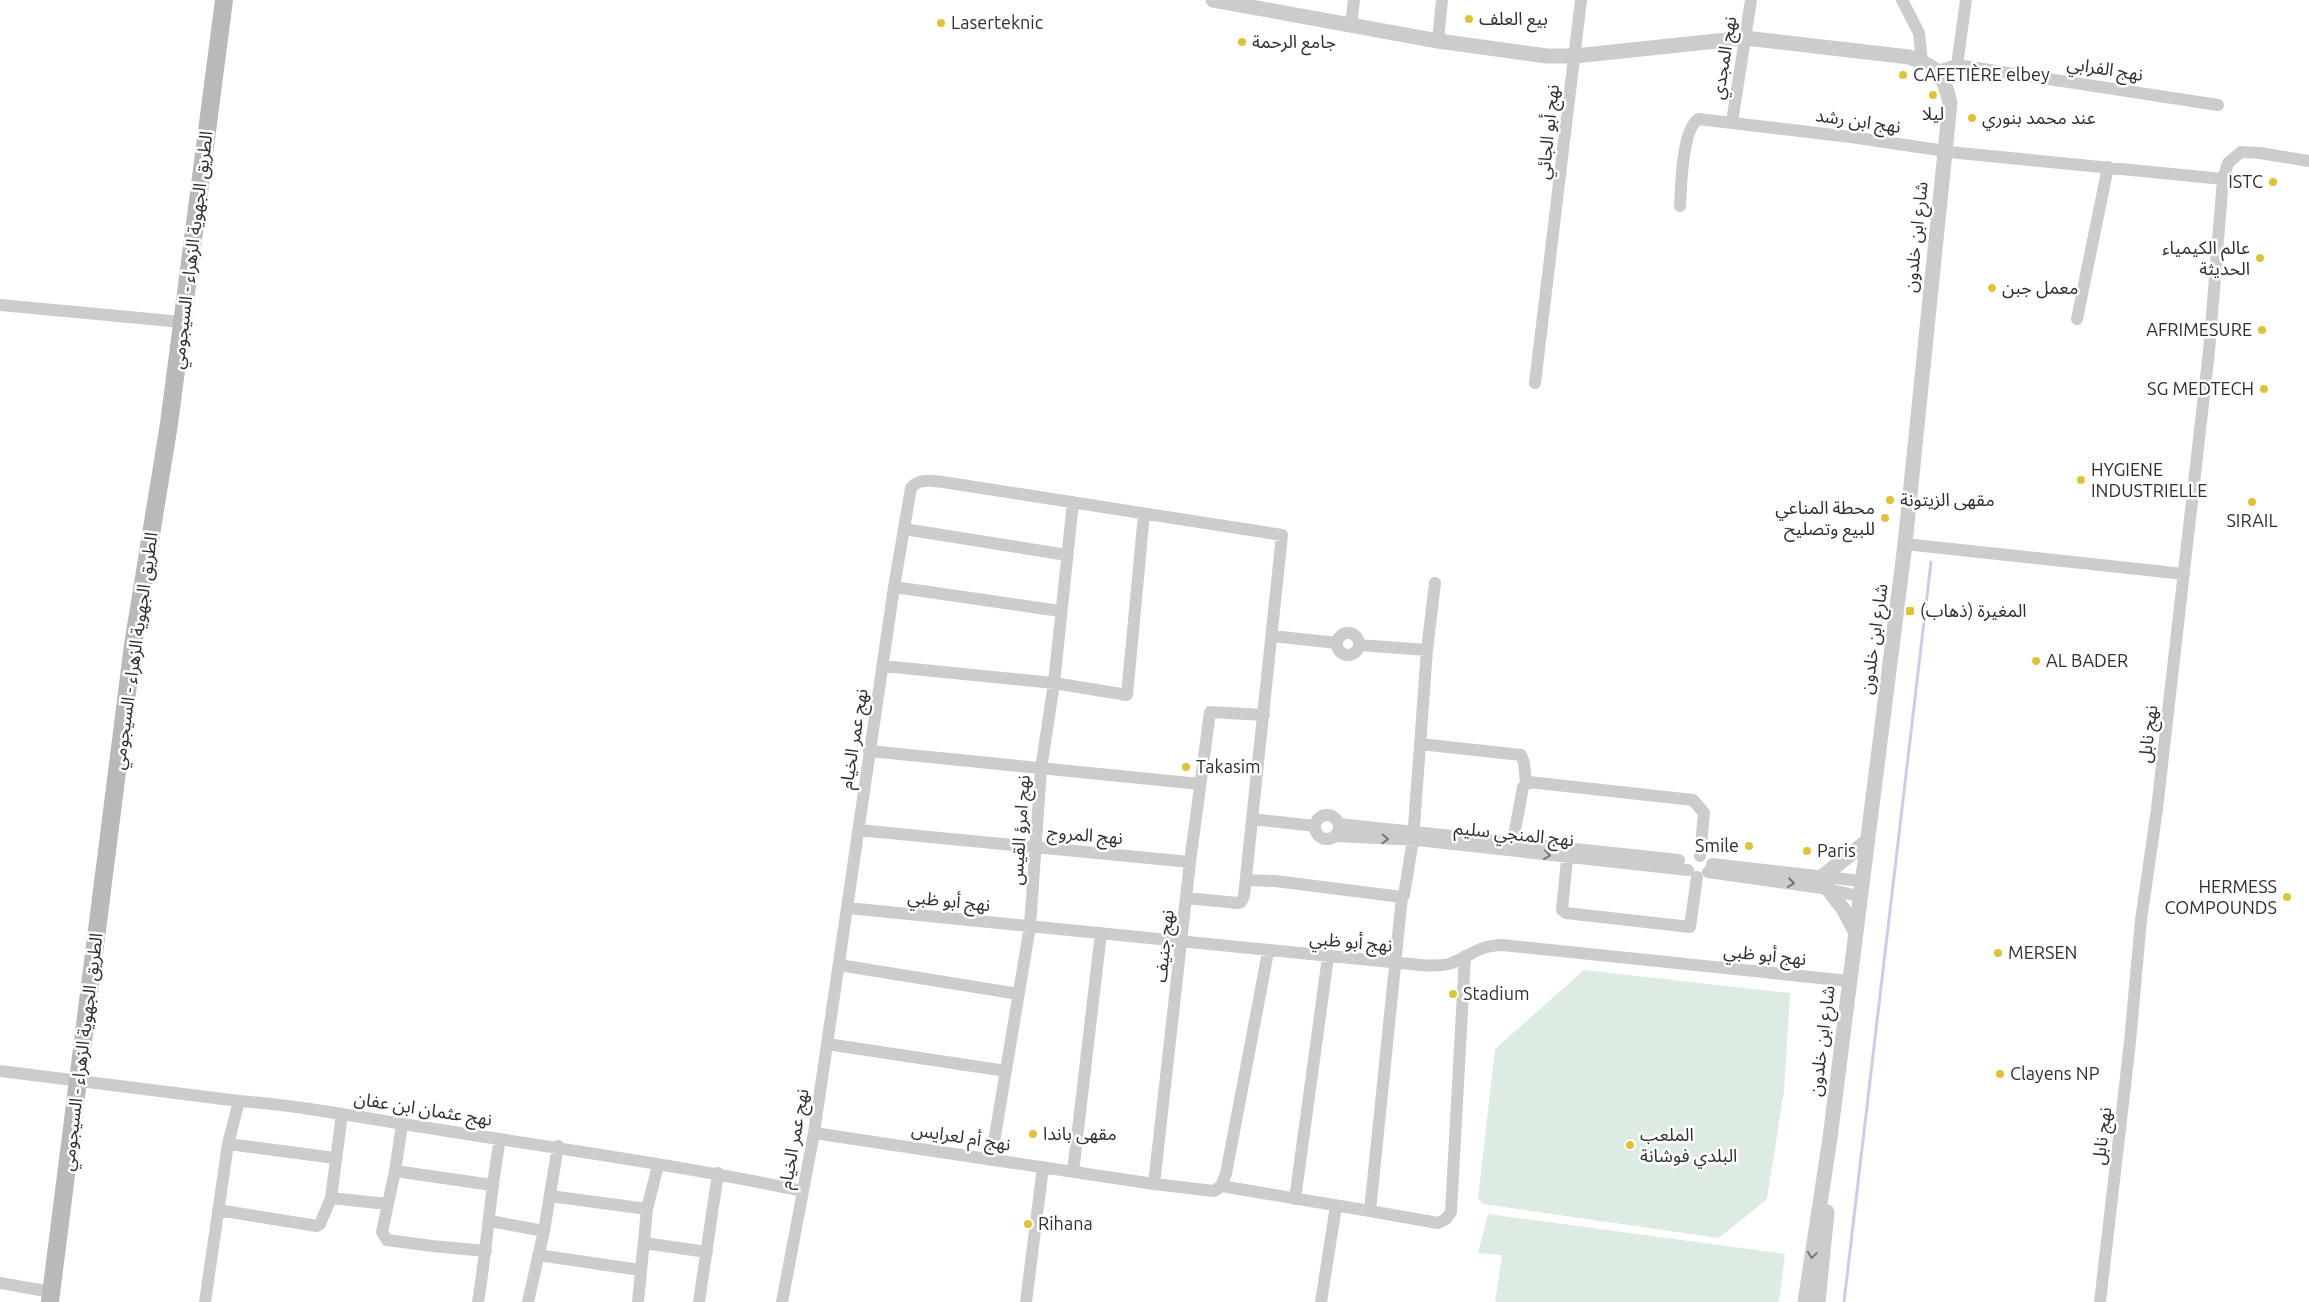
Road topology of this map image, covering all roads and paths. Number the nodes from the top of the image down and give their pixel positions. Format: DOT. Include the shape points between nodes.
graph roads {
  1 [pos="224,0"];
  2 [pos="1213,0"];
  3 [pos="1354,0"];
  4 [pos="1442,0"];
  5 [pos="1581,0"];
  6 [pos="1751,0"];
  7 [pos="1902,0"];
  8 [pos="1966,0"];
  9 [pos="1351,25"];
  10 [pos="1745,38"];
  11 [pos="1438,41"];
  12 [pos="1574,56"];
  13 [pos="1922,62"];
  14 [pos="1957,65"];
  15 [pos="1937,71"];
  16 [pos="2218,105"];
  17 [pos="1732,122"];
  18 [pos="1944,150"];
  19 [pos="2309,161"];
  20 [pos="2108,167"];
  21 [pos="2224,175"];
  22 [pos="1680,206"];
  23 [pos="0,305"];
  24 [pos="2077,318"];
  25 [pos="182,322"];
  26 [pos="1535,383"];
  27 [pos="1073,502"];
  28 [pos="1144,514"];
  29 [pos="904,529"];
  30 [pos="1905,544"];
  31 [pos="1067,554"];
  32 [pos="2184,574"];
  33 [pos="1435,583"];
  34 [pos="894,587"];
  35 [pos="1060,611"];
  36 [pos="1272,636"];
  37 [pos="1427,650"];
  38 [pos="883,666"];
  39 [pos="1054,683"];
  40 [pos="1264,715"];
  41 [pos="1420,744"];
  42 [pos="869,751"];
  43 [pos="1041,769"];
  44 [pos="1200,784"];
  45 [pos="1526,784"];
  46 [pos="1252,819"];
  47 [pos="1315,826"];
  48 [pos="858,830"];
  49 [pos="1338,830"];
  50 [pos="1413,836"];
  51 [pos="1514,841"];
  52 [pos="1866,842"];
  53 [pos="1036,848"];
  54 [pos="1568,852"];
  55 [pos="1190,862"];
  56 [pos="1698,867"];
  57 [pos="1246,880"];
  58 [pos="1861,881"];
  59 [pos="1826,883"];
  60 [pos="1859,896"];
  61 [pos="1186,898"];
  62 [pos="1402,898"];
  63 [pos="848,908"];
  64 [pos="1030,926"];
  65 [pos="1855,931"];
  66 [pos="1101,933"];
  67 [pos="1183,941"];
  68 [pos="1268,952"];
  69 [pos="1465,956"];
  70 [pos="1328,957"];
  71 [pos="1396,963"];
  72 [pos="839,965"];
  73 [pos="1849,981"];
  74 [pos="1019,994"];
  75 [pos="827,1044"];
  76 [pos="0,1071"];
  77 [pos="1006,1071"];
  78 [pos="78,1080"];
  79 [pos="239,1101"];
  80 [pos="342,1114"];
  81 [pos="402,1125"];
  82 [pos="814,1133"];
  83 [pos="1830,1138"];
  84 [pos="500,1139"];
  85 [pos="228,1144"];
  86 [pos="558,1146"];
  87 [pos="335,1158"];
  88 [pos="991,1160"];
  89 [pos="658,1165"];
  90 [pos="1042,1168"];
  91 [pos="395,1171"];
  92 [pos="1073,1172"];
  93 [pos="718,1173"];
  94 [pos="1223,1180"];
  95 [pos="1154,1184"];
  96 [pos="492,1185"];
  97 [pos="803,1191"];
  98 [pos="550,1196"];
  99 [pos="330,1198"];
  100 [pos="1295,1199"];
  101 [pos="387,1204"];
  102 [pos="1336,1206"];
  103 [pos="647,1209"];
  104 [pos="218,1210"];
  105 [pos="1370,1211"];
  106 [pos="490,1221"];
  107 [pos="544,1231"];
  108 [pos="644,1243"];
  109 [pos="486,1251"];
  110 [pos="707,1252"];
  111 [pos="538,1255"];
  112 [pos="640,1270"];
  113 [pos="0,1283"];
  114 [pos="50,1297"];
  115 [pos="205,1302"];
  116 [pos="478,1302"];
  117 [pos="528,1302"];
  118 [pos="638,1302"];
  119 [pos="699,1302"];
  120 [pos="782,1302"];
  121 [pos="1026,1302"];
  122 [pos="1321,1302"];
  123 [pos="1805,1302"];
  124 [pos="1818,1302"];
  125 [pos="2100,1302"];
  1 -- 25 [label="main road, الطريق الجهوية الزهراء - السيجومي"];
  2 -- 9 [label="street"];
  3 -- 9 [label="street"];
  4 -- 11 [label="street"];
  5 -- 12 [label="street, نهج أبو الجائي"];
  6 -- 10 [label="street, نهج المجدي"];
  7 -- 13 [label="street" via="1922,41"];
  8 -- 14 [label="street"];
  9 -- 11 [label="street"];
  10 -- 12 [label="street"];
  10 -- 13 [label="street" via="1892,54"];
  10 -- 17 [label="street, نهج المجدي"];
  11 -- 12 [label="street" via="1547,56"];
  12 -- 26 [label="street, نهج أبو الجائي"];
  13 -- 15 [label="street"];
  14 -- 15 [label="street"];
  14 -- 16 [label="street, نهج الفرابي"];
  15 -- 18 [label="street, شارع ابن خلدون" via="1943,79 1950,104"];
  17 -- 18 [label="street, نهج ابن رشد"];
  17 -- 22 [label="street, نهج ابن رشد" via="1699,119 1692,125 1686,148"];
  18 -- 20 [label="street, نهج ابن رشد"];
  18 -- 30 [label="street, شارع ابن خلدون"];
  19 -- 21 [label="street" via="2247,151 2234,157"];
  20 -- 21 [label="street, نهج ابن رشد"];
  20 -- 24 [label="street"];
  21 -- 32 [label="street, نهج نابل"];
  23 -- 25 [label="street"];
  25 -- 78 [label="main road, الطريق الجهوية الزهراء - السيجومي" via="133,645"];
  27 -- 28 [label="street, نهج عمر الخيام"];
  27 -- 29 [label="street, نهج عمر الخيام" via="922,480 911,488"];
  27 -- 31 [label="street, نهج امرؤ القيس"];
  28 -- 36 [label="street, نهج عمر الخيام" via="1282,535"];
  28 -- 39 [label="street" via="1127,695"];
  29 -- 31 [label="street"];
  29 -- 34 [label="street, نهج عمر الخيام"];
  30 -- 32 [label="street"];
  30 -- 52 [label="street, شارع ابن خلدون"];
  31 -- 35 [label="street, نهج امرؤ القيس"];
  32 -- 125 [label="street, نهج نابل" via="2141,920"];
  33 -- 37 [label="street"];
  34 -- 35 [label="street"];
  34 -- 38 [label="street, نهج عمر الخيام"];
  35 -- 39 [label="street, نهج امرؤ القيس"];
  36 -- 37 [label="street" via="1337,643 1339,651 1346,655 1354,652 1358,645"];
  36 -- 40 [label="street"];
  37 -- 41 [label="street"];
  38 -- 39 [label="street"];
  38 -- 42 [label="street, نهج عمر الخيام"];
  39 -- 43 [label="street, نهج امرؤ القيس"];
  40 -- 44 [label="street, نهج جنيف" via="1210,712"];
  40 -- 46 [label="street"];
  41 -- 45 [label="street" via="1521,755"];
  41 -- 50 [label="street"];
  42 -- 43 [label="street"];
  42 -- 48 [label="street, نهج عمر الخيام"];
  43 -- 44 [label="street"];
  43 -- 53 [label="street, نهج امرؤ القيس"];
  44 -- 55 [label="street, نهج جنيف"];
  45 -- 51 [label="street"];
  45 -- 56 [label="street" via="1693,800 1704,813"];
  46 -- 47 [label="street"];
  46 -- 57 [label="street"];
  47 -- 49 [label="street" via="1320,838 1329,840"];
  47 -- 49 [label="street" via="1318,818 1326,815 1334,817"];
  48 -- 53 [label="street, نهج المروج"];
  48 -- 63 [label="street, نهج عمر الخيام"];
  49 -- 50 [label="street, نهج المنجي سليم"];
  50 -- 51 [label="street, نهج المنجي سليم"];
  50 -- 54 [label="street, نهج المنجي سليم, one-way"];
  50 -- 62 [label="street"];
  51 -- 54 [label="street, نهج المنجي سليم"];
  52 -- 58 [label="street, شارع ابن خلدون"];
  52 -- 59 [label="street"];
  53 -- 55 [label="street, نهج المروج"];
  53 -- 64 [label="street, نهج امرؤ القيس"];
  54 -- 56 [label="street, نهج المنجي سليم"];
  54 -- 56 [label="street" via="1562,910 1566,913 1690,927"];
  55 -- 61 [label="street, نهج جنيف"];
  56 -- 59 [label="street, نهج المنجي سليم"];
  57 -- 61 [label="street" via="1241,902"];
  57 -- 62 [label="street"];
  58 -- 59 [label="street, نهج المنجي سليم"];
  58 -- 60 [label="street, شارع ابن خلدون"];
  59 -- 60 [label="street, نهج المنجي سليم"];
  59 -- 65 [label="street"];
  60 -- 65 [label="street, شارع ابن خلدون"];
  61 -- 67 [label="street, نهج جنيف"];
  62 -- 71 [label="street"];
  63 -- 64 [label="street, نهج أبو ظبي"];
  63 -- 72 [label="street, نهج عمر الخيام"];
  64 -- 66 [label="street, نهج أبو ظبي"];
  64 -- 74 [label="street, نهج امرؤ القيس"];
  65 -- 73 [label="street, شارع ابن خلدون"];
  66 -- 67 [label="street, نهج أبو ظبي"];
  66 -- 92 [label="street"];
  67 -- 68 [label="street, نهج أبو ظبي"];
  67 -- 95 [label="street, نهج جنيف"];
  68 -- 70 [label="street, نهج أبو ظبي"];
  68 -- 94 [label="street"];
  69 -- 71 [label="street, نهج أبو ظبي" via="1441,966"];
  69 -- 73 [label="street, نهج أبو ظبي" via="1487,946 1502,945"];
  69 -- 105 [label="street, نهج أم لعرايس" via="1451,1212 1438,1223"];
  70 -- 71 [label="street, نهج أبو ظبي"];
  70 -- 100 [label="street"];
  71 -- 105 [label="street"];
  72 -- 74 [label="street"];
  72 -- 75 [label="street, نهج عمر الخيام"];
  73 -- 83 [label="street, شارع ابن خلدون"];
  74 -- 77 [label="street, نهج امرؤ القيس"];
  75 -- 77 [label="street"];
  75 -- 82 [label="street, نهج عمر الخيام"];
  76 -- 78 [label="street, نهج عثمان ابن عفان"];
  77 -- 88 [label="street, نهج امرؤ القيس"];
  78 -- 79 [label="street, نهج عثمان ابن عفان"];
  78 -- 114 [label="main road, الطريق الجهوية الزهراء - السيجومي"];
  79 -- 80 [label="street, نهج عثمان ابن عفان"];
  79 -- 85 [label="street"];
  80 -- 81 [label="street, نهج عثمان ابن عفان"];
  80 -- 87 [label="street"];
  81 -- 84 [label="street, نهج عثمان ابن عفان"];
  81 -- 91 [label="street"];
  82 -- 88 [label="street, نهج أم لعرايس"];
  82 -- 97 [label="street, نهج عمر الخيام"];
  83 -- 123 [label="street, one-way"];
  83 -- 124 [label="street"];
  84 -- 86 [label="street, نهج عثمان ابن عفان"];
  84 -- 96 [label="street"];
  85 -- 87 [label="street"];
  85 -- 104 [label="street"];
  86 -- 89 [label="street, نهج عثمان ابن عفان"];
  86 -- 98 [label="street"];
  87 -- 99 [label="street"];
  88 -- 90 [label="street, نهج أم لعرايس"];
  89 -- 93 [label="street, نهج عثمان ابن عفان"];
  89 -- 103 [label="street"];
  90 -- 92 [label="street, نهج أم لعرايس"];
  90 -- 121 [label="street"];
  91 -- 96 [label="street"];
  91 -- 101 [label="street"];
  92 -- 95 [label="street, نهج أم لعرايس"];
  93 -- 97 [label="street, نهج عثمان ابن عفان"];
  93 -- 110 [label="street"];
  94 -- 95 [label="street, نهج أم لعرايس" via="1214,1191"];
  94 -- 100 [label="street, نهج أم لعرايس"];
  96 -- 106 [label="street"];
  97 -- 120 [label="street, نهج عمر الخيام"];
  98 -- 103 [label="street"];
  98 -- 107 [label="street"];
  99 -- 101 [label="street"];
  99 -- 104 [label="street" via="322,1222 317,1226"];
  100 -- 102 [label="street, نهج أم لعرايس"];
  101 -- 109 [label="street" via="382,1232 387,1240"];
  102 -- 105 [label="street, نهج أم لعرايس"];
  102 -- 122 [label="street"];
  103 -- 108 [label="street"];
  104 -- 115 [label="street"];
  106 -- 107 [label="street"];
  106 -- 109 [label="street"];
  107 -- 111 [label="street"];
  108 -- 110 [label="street"];
  108 -- 112 [label="street"];
  109 -- 116 [label="street"];
  110 -- 119 [label="street"];
  111 -- 112 [label="street"];
  111 -- 117 [label="street"];
  112 -- 118 [label="street"];
  113 -- 114 [label="street"];
}
